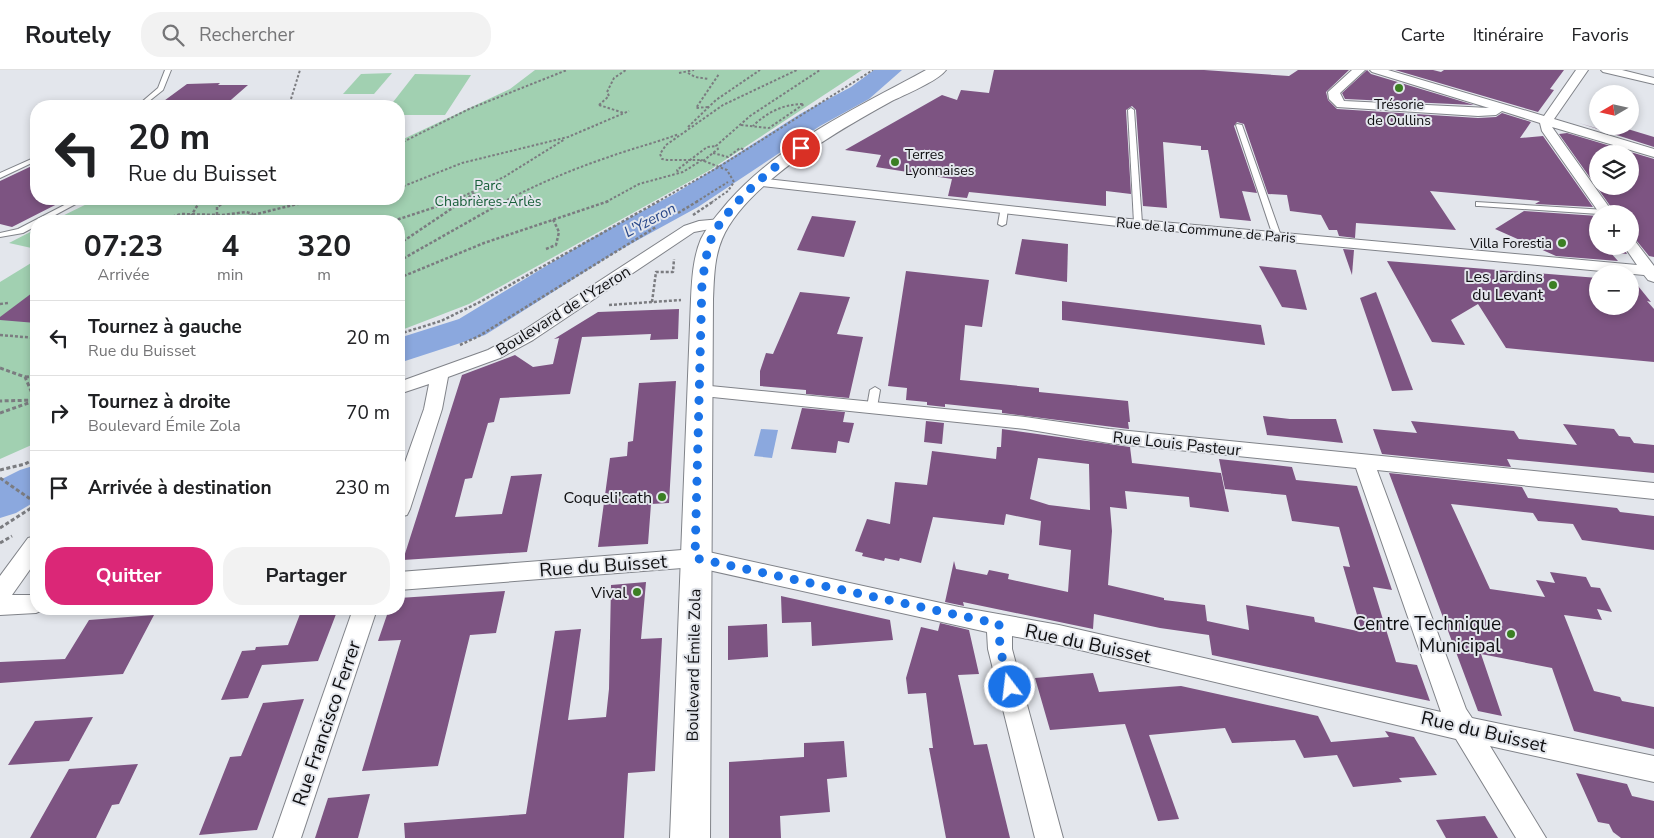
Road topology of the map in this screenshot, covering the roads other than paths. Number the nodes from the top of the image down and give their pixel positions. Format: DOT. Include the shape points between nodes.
graph roads {
  1 [pos="168,70"];
  2 [pos="938,70"];
  3 [pos="1359,70"];
  4 [pos="1376,70"];
  5 [pos="1582,70"];
  6 [pos="1606,70"];
  7 [pos="1654,81"];
  8 [pos="147,100"];
  9 [pos="1502,108"];
  10 [pos="1131,110"];
  11 [pos="1547,121"];
  12 [pos="1239,125"];
  13 [pos="1654,154"];
  14 [pos="30,162"];
  15 [pos="0,176"];
  16 [pos="747,180"];
  17 [pos="1480,204"];
  18 [pos="70,205"];
  19 [pos="1601,205"];
  20 [pos="1004,209"];
  21 [pos="1589,212"];
  22 [pos="51,215"];
  23 [pos="721,223"];
  24 [pos="1138,223"];
  25 [pos="1002,224"];
  26 [pos="30,226"];
  27 [pos="0,235"];
  28 [pos="1277,236"];
  29 [pos="1638,255"];
  30 [pos="1652,273"];
  31 [pos="440,372"];
  32 [pos="405,386"];
  33 [pos="700,391"];
  34 [pos="1364,461"];
  35 [pos="405,491"];
  36 [pos="1654,491"];
  37 [pos="30,552"];
  38 [pos="695,558"];
  39 [pos="405,581"];
  40 [pos="0,594"];
  41 [pos="30,604"];
  42 [pos="0,605"];
  43 [pos="363,615"];
  44 [pos="999,624"];
  45 [pos="1462,728"];
  46 [pos="1654,769"];
  47 [pos="287,838"];
  48 [pos="690,838"];
  49 [pos="1049,838"];
  50 [pos="1532,838"];
  1 -- 8 [label="lane" via="160,89"];
  2 -- 16 [label="main road, Boulevard Émile Zola"];
  3 -- 9 [label="street" via="1334,92 1335,99 1341,104 1478,112"];
  4 -- 9 [label="street"];
  5 -- 11 [label="street"];
  6 -- 7 [label="street"];
  9 -- 11 [label="street"];
  10 -- 24 [label="lane"];
  11 -- 13 [label="street"];
  11 -- 19 [label="street" via="1548,131"];
  12 -- 28 [label="lane"];
  14 -- 15 [label="lane"];
  16 -- 20 [label="street, Rue de la Commune de Paris"];
  16 -- 23 [label="main road, Boulevard Émile Zola"];
  17 -- 21 [label="lane"];
  18 -- 22 [label="lane"];
  20 -- 24 [label="street, Rue de la Commune de Paris"];
  20 -- 25 [label="lane"];
  23 -- 31 [label="street, Boulevard de l'Yzeron" via="689,229 526,336 494,354"];
  23 -- 33 [label="main road, Boulevard Émile Zola" via="706,252 702,282"];
  24 -- 28 [label="street, Rue de la Commune de Paris"];
  26 -- 27 [label="lane"];
  28 -- 30 [label="street, Rue de la Commune de Paris"];
  29 -- 30 [label="street"];
  31 -- 32 [label="street, Boulevard de l'Yzeron"];
  31 -- 35 [label="street" via="433,409"];
  33 -- 34 [label="street, Rue Louis Pasteur" via="874,399 1092,434"];
  33 -- 38 [label="main road, Boulevard Émile Zola"];
  34 -- 36 [label="street, Rue Louis Pasteur"];
  34 -- 45 [label="street"];
  37 -- 40 [label="street"];
  38 -- 39 [label="street, Rue du Buisset"];
  38 -- 44 [label="street, Rue du Buisset"];
  38 -- 48 [label="main road, Boulevard Émile Zola"];
  41 -- 42 [label="street"];
  43 -- 47 [label="street, Rue Francisco Ferrer"];
  44 -- 45 [label="street, Rue du Buisset" via="1069,637"];
  44 -- 49 [label="street" via="1000,649"];
  45 -- 46 [label="street, Rue du Buisset"];
  45 -- 50 [label="street"];
}
